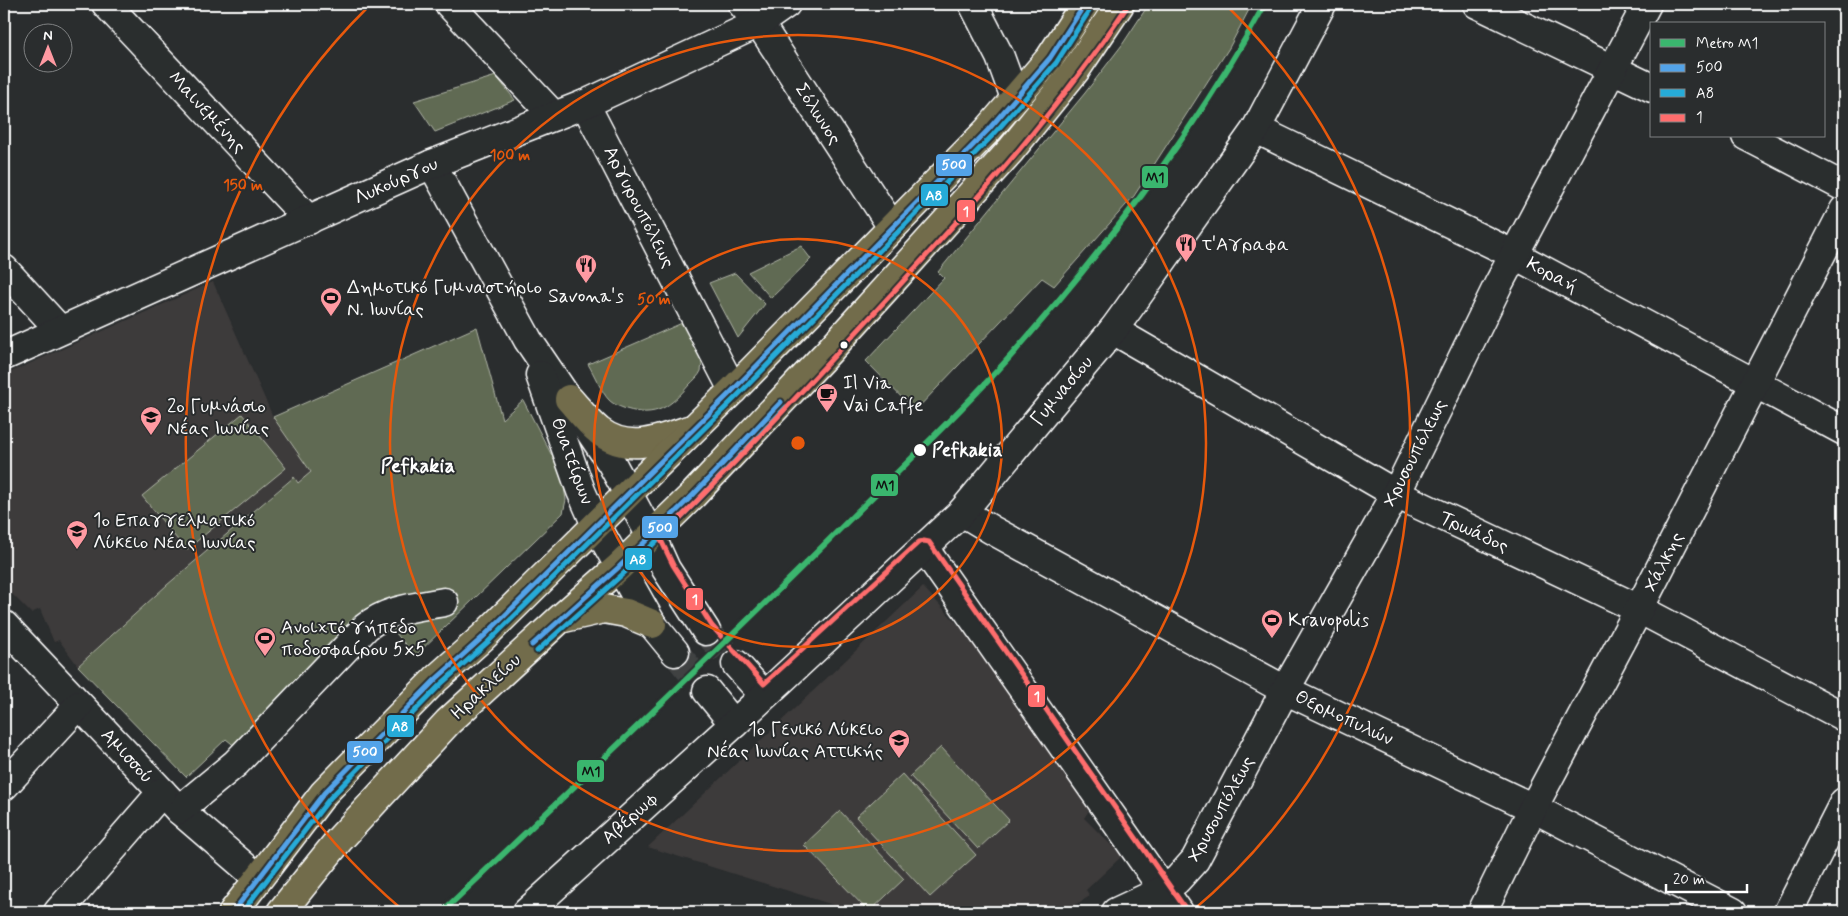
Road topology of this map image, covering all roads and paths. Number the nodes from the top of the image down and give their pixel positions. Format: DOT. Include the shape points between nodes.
graph roads {
  1 [pos="106,4"];
  2 [pos="448,4"];
  3 [pos="786,4"];
  4 [pos="973,4"];
  5 [pos="1085,4"];
  6 [pos="1120,4"];
  7 [pos="1322,4"];
  8 [pos="1478,4"];
  9 [pos="1647,4"];
  10 [pos="750,13"];
  11 [pos="1613,68"];
  12 [pos="1650,87"];
  13 [pos="1014,98"];
  14 [pos="585,104"];
  15 [pos="554,116"];
  16 [pos="1256,129"];
  17 [pos="1750,138"];
  18 [pos="432,164"];
  19 [pos="1844,187"];
  20 [pos="1844,210"];
  21 [pos="309,220"];
  22 [pos="892,227"];
  23 [pos="1513,254"];
  24 [pos="4,269"];
  25 [pos="60,330"];
  26 [pos="1113,330"];
  27 [pos="528,340"];
  28 [pos="4,356"];
  29 [pos="1756,384"];
  30 [pos="733,390"];
  31 [pos="569,399"];
  32 [pos="695,428"];
  33 [pos="1844,431"];
  34 [pos="628,494"];
  35 [pos="1396,494"];
  36 [pos="962,512"];
  37 [pos="596,525"];
  38 [pos="651,536"];
  39 [pos="924,548"];
  40 [pos="620,567"];
  41 [pos="444,602"];
  42 [pos="1640,609"];
  43 [pos="560,619"];
  44 [pos="652,624"];
  45 [pos="4,625"];
  46 [pos="706,631"];
  47 [pos="675,652"];
  48 [pos="736,664"];
  49 [pos="1285,690"];
  50 [pos="707,691"];
  51 [pos="764,694"];
  52 [pos="79,705"];
  53 [pos="1844,717"];
  54 [pos="734,724"];
  55 [pos="4,786"];
  56 [pos="170,801"];
  57 [pos="1844,802"];
  58 [pos="1534,808"];
  59 [pos="258,878"];
  60 [pos="1164,890"];
  61 [pos="58,912"];
  62 [pos="233,912"];
  63 [pos="281,912"];
  64 [pos="527,912"];
  65 [pos="1116,912"];
  66 [pos="1179,912"];
  67 [pos="1482,912"];
  68 [pos="1732,912"];
  69 [pos="1788,912"];
  1 -- 21 [label="street, Μαινεμένης"];
  2 -- 15 [label="street"];
  3 -- 10 [label="street, Λυκούργου"];
  4 -- 13 [label="street" via="1000,57"];
  5 -- 13 [label="main road, Ηρακλείου" via="1050,58"];
  6 -- 38 [label="main road, Ηρακλείου" via="1075,70 1011,150 829,351"];
  7 -- 16 [label="street, Γυμνασίου"];
  8 -- 11 [label="street"];
  9 -- 11 [label="street, Χρυσουπόλεως"];
  10 -- 14 [label="street, Λυκούργου"];
  10 -- 22 [label="street, Σόλωνος"];
  11 -- 12 [label="street"];
  11 -- 23 [label="street, Χρυσουπόλεως"];
  13 -- 22 [label="main road, Ηρακλείου" via="988,130"];
  14 -- 15 [label="street, Λυκούργου"];
  14 -- 30 [label="street, Αργυρουπόλεως"];
  15 -- 18 [label="street, Λυκούργου"];
  16 -- 23 [label="street, Κοραή"];
  16 -- 26 [label="street, Γυμνασίου"];
  17 -- 19 [label="street"];
  18 -- 21 [label="street, Λυκούργου"];
  18 -- 27 [label="street, Θυατείρων"];
  20 -- 29 [label="street, Χάλκης"];
  21 -- 25 [label="street, Λυκούργου"];
  22 -- 30 [label="main road, Ηρακλείου"];
  23 -- 29 [label="street, Κοραή"];
  23 -- 35 [label="street, Χρυσουπόλεως"];
  24 -- 25 [label="street"];
  25 -- 28 [label="street, Λυκούργου"];
  26 -- 35 [label="street, Τρωάδος"];
  26 -- 36 [label="street, Γυμνασίου"];
  27 -- 31 [label="street, Θυατείρων"];
  27 -- 37 [label="street, Θυατείρων"];
  29 -- 33 [label="street, Κοραή"];
  29 -- 42 [label="street, Χάλκης"];
  30 -- 32 [label="main road, Ηρακλείου"];
  31 -- 32 [label="main road" via="599,430 630,444 654,441"];
  31 -- 34 [label="street, Θυατείρων"];
  32 -- 34 [label="main road, Ηρακλείου"];
  34 -- 37 [label="main road, Ηρακλείου"];
  34 -- 38 [label="street, Θυατείρων"];
  35 -- 42 [label="street, Τρωάδος"];
  35 -- 49 [label="street, Χρυσουπόλεως"];
  36 -- 39 [label="street, Γυμνασίου"];
  36 -- 49 [label="street, Θερμοπυλών"];
  37 -- 40 [label="street, Θυατείρων"];
  37 -- 59 [label="main road, Ηρακλείου" via="483,638 436,679 324,793"];
  38 -- 40 [label="main road, Ηρακλείου"];
  38 -- 46 [label="street, Θυατείρων" via="666,569"];
  39 -- 51 [label="street, Γυμνασίου"];
  39 -- 60 [label="street"];
  40 -- 43 [label="main road, Ηρακλείου"];
  40 -- 44 [label="street, Θυατείρων"];
  41 -- 56 [label="street" via="376,618 236,763"];
  42 -- 53 [label="street, Τρωάδος"];
  42 -- 58 [label="street, Χάλκης"];
  43 -- 44 [label="main road" via="604,608"];
  43 -- 63 [label="main road, Ηρακλείου" via="448,722 339,840"];
  44 -- 47 [label="street, Θυατείρων"];
  45 -- 52 [label="street, Αμισσού"];
  48 -- 51 [label="street"];
  49 -- 58 [label="street, Θερμοπυλών"];
  49 -- 60 [label="street, Χρυσουπόλεως" via="1195,860"];
  50 -- 54 [label="street"];
  51 -- 54 [label="street, Γυμνασίου"];
  52 -- 55 [label="street"];
  52 -- 56 [label="street, Αμισσού"];
  54 -- 64 [label="street, Αβέρωφ"];
  56 -- 59 [label="street, Αμισσού"];
  56 -- 61 [label="street"];
  57 -- 69 [label="street"];
  58 -- 67 [label="street, Χάλκης"];
  58 -- 68 [label="street, Θερμοπυλών"];
  59 -- 62 [label="main road, Ηρακλείου"];
  60 -- 65 [label="street, Χρυσουπόλεως"];
  60 -- 66 [label="street"];
}
